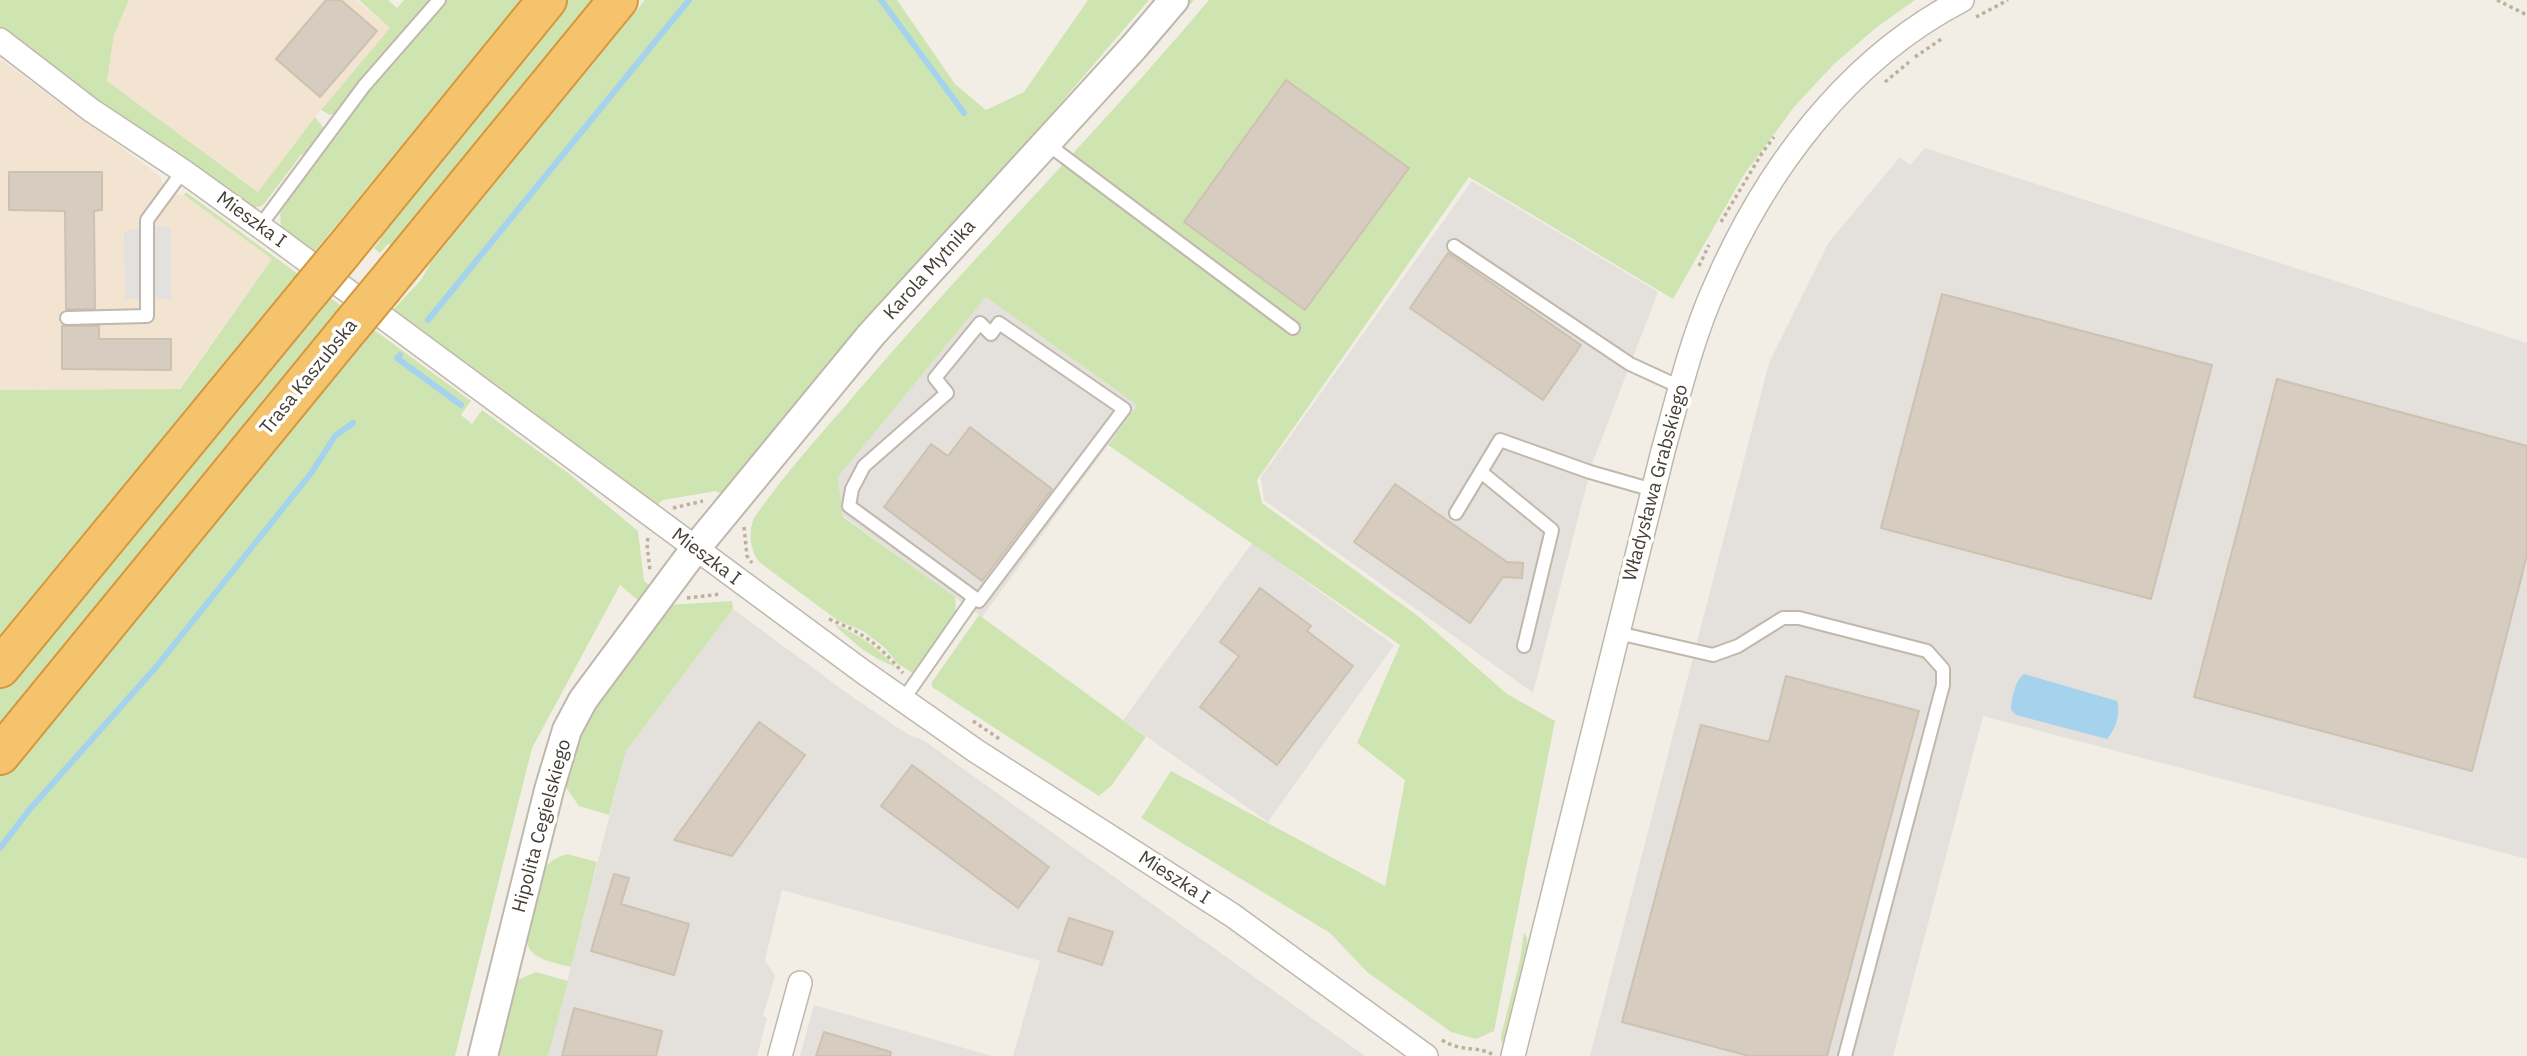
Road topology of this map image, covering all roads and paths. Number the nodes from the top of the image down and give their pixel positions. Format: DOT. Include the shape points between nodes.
graph roads {
  1 [pos="439,0"];
  2 [pos="547,0"];
  3 [pos="618,0"];
  4 [pos="1174,0"];
  5 [pos="2008,0"];
  6 [pos="2497,0"];
  7 [pos="1967,10"];
  8 [pos="2527,15"];
  9 [pos="1950,33"];
  10 [pos="0,40"];
  11 [pos="1880,85"];
  12 [pos="1046,143"];
  13 [pos="183,171"];
  14 [pos="260,226"];
  15 [pos="1454,246"];
  16 [pos="67,318"];
  17 [pos="1293,328"];
  18 [pos="1680,387"];
  19 [pos="1481,472"];
  20 [pos="1653,490"];
  21 [pos="1456,513"];
  22 [pos="695,549"];
  23 [pos="971,603"];
  24 [pos="826,617"];
  25 [pos="1618,633"];
  26 [pos="1524,646"];
  27 [pos="0,668"];
  28 [pos="904,674"];
  29 [pos="903,700"];
  30 [pos="0,755"];
  31 [pos="800,983"];
  32 [pos="483,1056"];
  33 [pos="780,1056"];
  34 [pos="1426,1056"];
  35 [pos="1513,1056"];
  36 [pos="1845,1056"];
  1 -- 14 [label="lane" via="356,96"];
  2 -- 27 [label="highway, bridge"];
  3 -- 30 [label="highway, Trasa Kaszubska, bridge"];
  4 -- 12 [label="street, Karola Mytnika"];
  5 -- 7 [label="path"];
  6 -- 8 [label="path"];
  7 -- 18 [label="street, Władysława Grabskiego" via="1904,37 1857,76 1796,145 1738,235"];
  9 -- 11 [label="path"];
  10 -- 13 [label="street, Mieszka I" via="91,110"];
  12 -- 17 [label="lane"];
  12 -- 22 [label="street, Karola Mytnika" via="871,335"];
  13 -- 14 [label="street, Mieszka I"];
  13 -- 16 [label="lane" via="147,220 147,316"];
  14 -- 22 [label="street, Mieszka I"];
  15 -- 18 [label="lane" via="1630,364"];
  18 -- 20 [label="street, Władysława Grabskiego"];
  19 -- 20 [label="lane" via="1500,440"];
  19 -- 21 [label="lane"];
  19 -- 26 [label="lane" via="1552,530"];
  20 -- 25 [label="street, Władysława Grabskiego"];
  22 -- 29 [label="street, Mieszka I"];
  22 -- 32 [label="street, Hipolita Cegielskiego" via="583,700 567,730"];
  23 -- 23 [label="lane" via="979,601 1124,409 999,323 991,334 980,323 935,378 947,393 864,466 849,506"];
  23 -- 29 [label="lane"];
  24 -- 28 [label="path" via="862,633"];
  25 -- 35 [label="street, Władysława Grabskiego"];
  25 -- 36 [label="lane" via="1713,654 1738,646 1783,618 1799,618 1927,651 1943,669 1943,685"];
  29 -- 34 [label="street, Mieszka I" via="1232,915"];
  31 -- 33 [label="street"];
}
